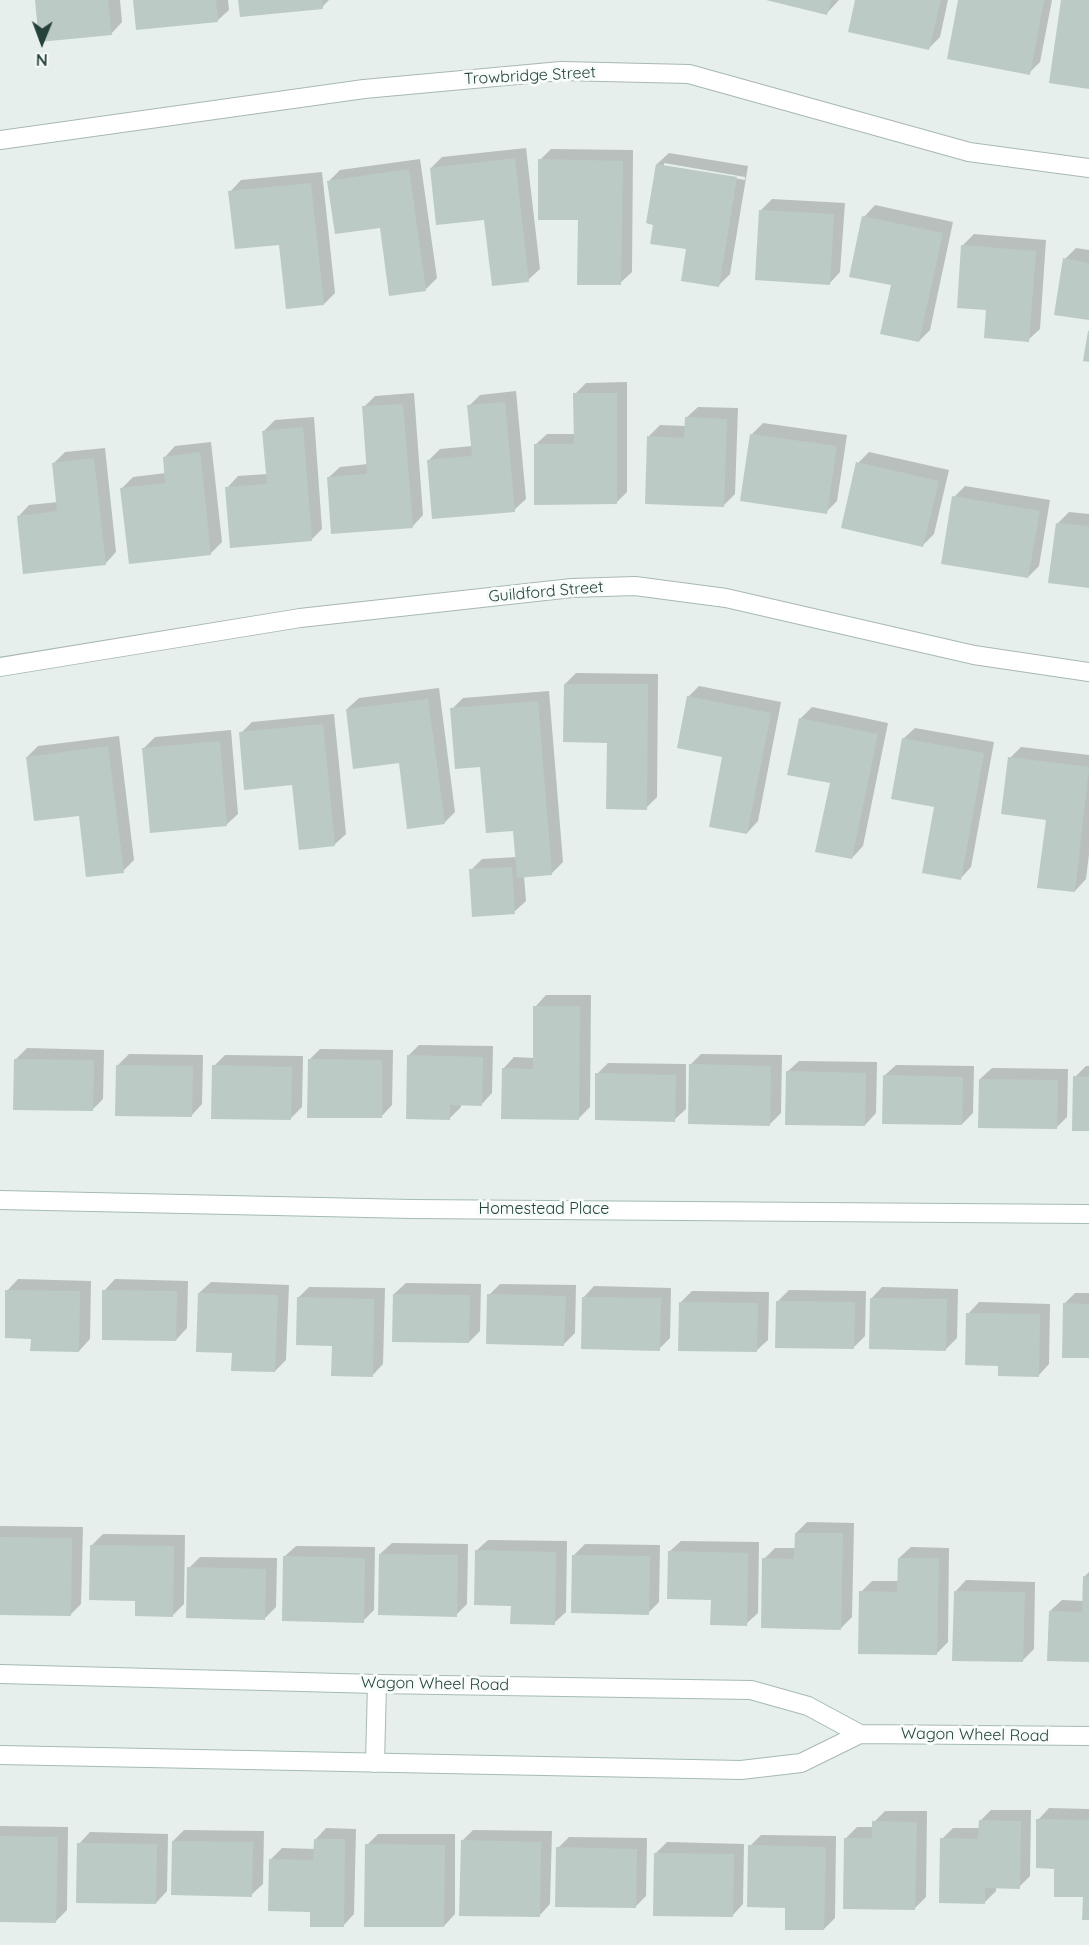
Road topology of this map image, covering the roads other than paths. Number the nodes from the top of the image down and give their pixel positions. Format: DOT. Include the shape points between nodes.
graph roads {
  1 [pos="0,140"];
  2 [pos="1089,168"];
  3 [pos="0,667"];
  4 [pos="1089,672"];
  5 [pos="0,1200"];
  6 [pos="1089,1214"];
  7 [pos="0,1674"];
  8 [pos="377,1684"];
  9 [pos="860,1734"];
  10 [pos="1089,1736"];
  11 [pos="0,1755"];
  12 [pos="375,1763"];
  1 -- 2 [label="street, Trowbridge Street" via="364,89 561,71 689,74 969,152"];
  3 -- 4 [label="street, Guildford Street" via="300,618 560,590 635,586 726,598 974,655"];
  5 -- 6 [label="street, Homestead Place" via="412,1209"];
  7 -- 8 [label="street, Wagon Wheel Road"];
  8 -- 9 [label="street, Wagon Wheel Road" via="751,1690 808,1706"];
  8 -- 12 [label="street"];
  9 -- 10 [label="street, Wagon Wheel Road"];
  9 -- 12 [label="street, Wagon Wheel Road" via="801,1763 741,1770"];
  11 -- 12 [label="street, Wagon Wheel Road"];
}
